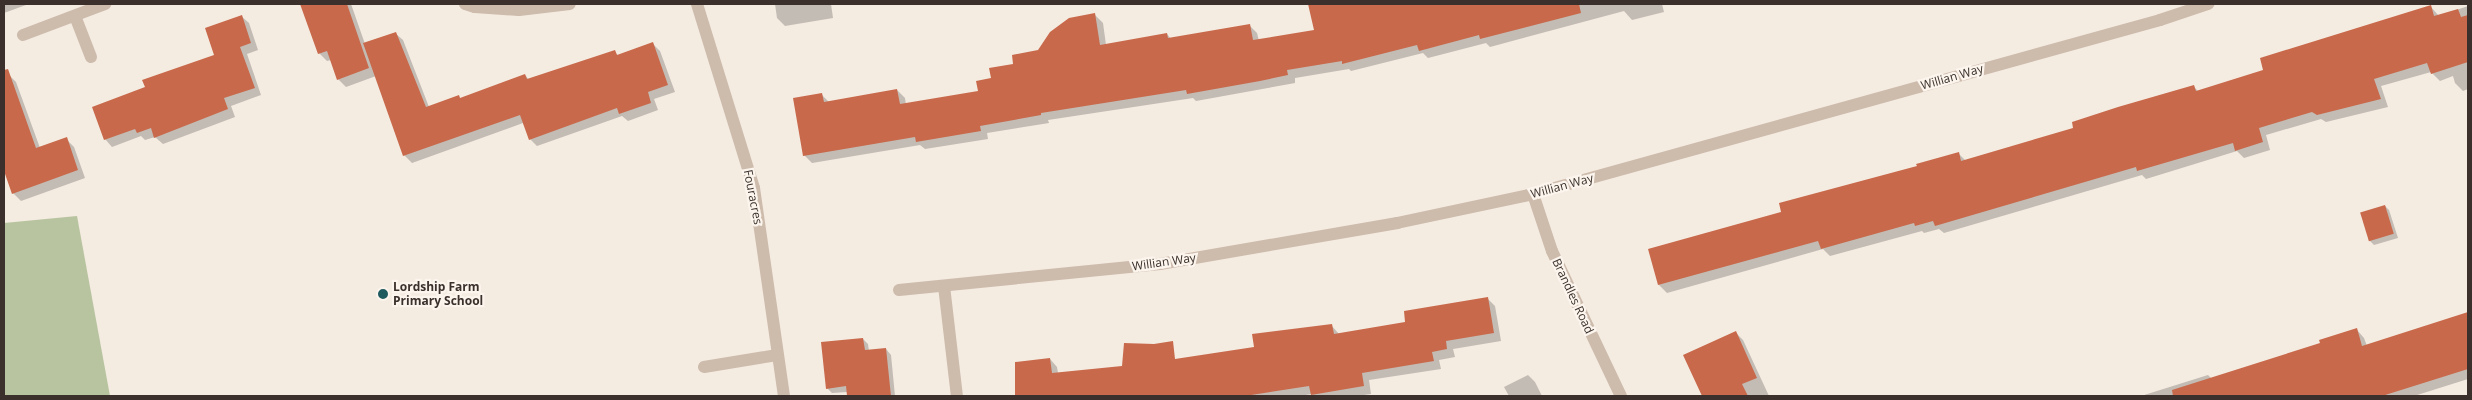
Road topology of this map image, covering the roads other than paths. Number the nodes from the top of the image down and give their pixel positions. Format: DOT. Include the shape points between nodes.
graph roads {
  1 [pos="105,4"];
  2 [pos="465,4"];
  3 [pos="570,4"];
  4 [pos="697,4"];
  5 [pos="2205,4"];
  6 [pos="75,16"];
  7 [pos="23,35"];
  8 [pos="91,57"];
  9 [pos="1533,194"];
  10 [pos="944,286"];
  11 [pos="899,290"];
  12 [pos="777,355"];
  13 [pos="704,367"];
  14 [pos="784,396"];
  15 [pos="957,396"];
  16 [pos="1621,396"];
  1 -- 6 [label="street"];
  2 -- 3 [label="street" via="475,8 519,10"];
  4 -- 12 [label="street, Fouracres" via="754,188"];
  5 -- 9 [label="street, Willian Way" via="2141,25"];
  6 -- 7 [label="street"];
  6 -- 8 [label="street"];
  9 -- 10 [label="street, Willian Way" via="1397,223 1160,264"];
  9 -- 16 [label="street, Brandles Road" via="1552,251"];
  10 -- 11 [label="street, Willian Way"];
  10 -- 15 [label="street"];
  12 -- 13 [label="street"];
  12 -- 14 [label="street, Fouracres"];
}
